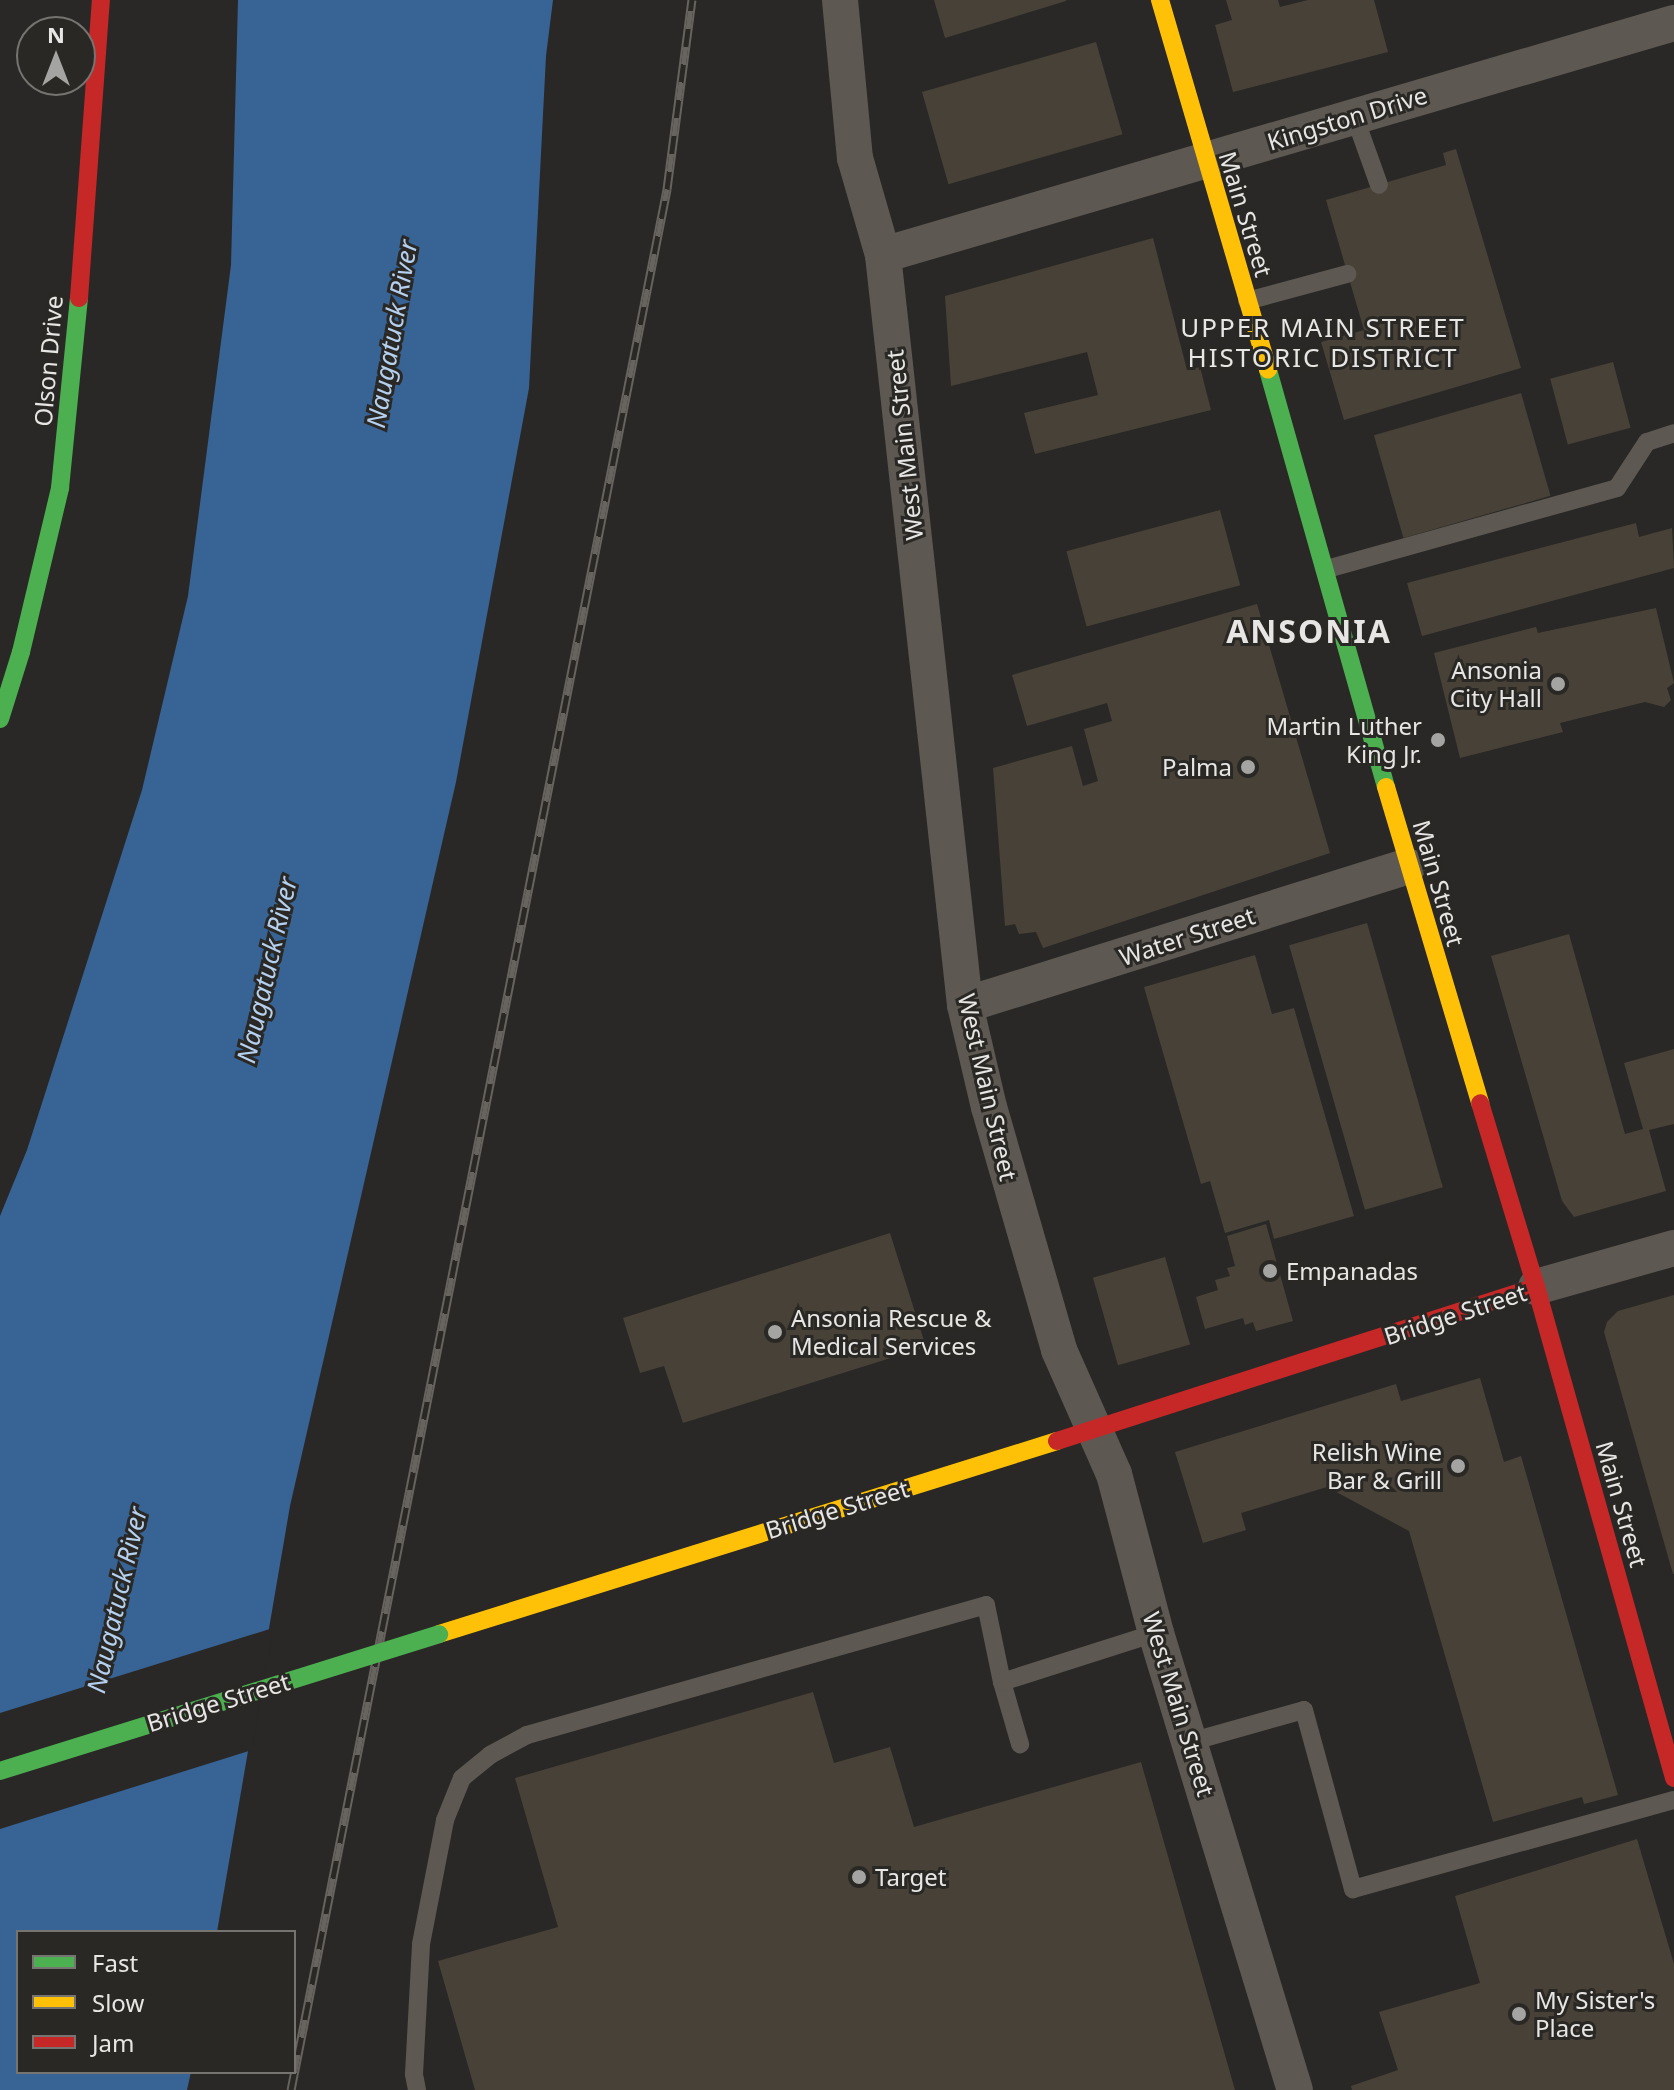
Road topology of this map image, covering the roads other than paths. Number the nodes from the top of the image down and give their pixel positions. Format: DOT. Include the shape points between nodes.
graph roads {
  1 [pos="101,0"];
  2 [pos="840,0"];
  3 [pos="1160,0"];
  4 [pos="1674,23"];
  5 [pos="1354,115"];
  6 [pos="1205,160"];
  7 [pos="1379,185"];
  8 [pos="883,255"];
  9 [pos="1347,274"];
  10 [pos="1247,301"];
  11 [pos="1674,433"];
  12 [pos="1327,569"];
  13 [pos="0,719"];
  14 [pos="1408,866"];
  15 [pos="965,1005"];
  16 [pos="1674,1248"];
  17 [pos="1536,1287"];
  18 [pos="1095,1429"];
  19 [pos="1156,1633"];
  20 [pos="1002,1682"];
  21 [pos="1190,1742"];
  22 [pos="1020,1744"];
  23 [pos="0,1771"];
  24 [pos="1674,1778"];
  25 [pos="1674,1800"];
  26 [pos="417,2090"];
  27 [pos="1295,2090"];
  1 -- 13 [label="main road, Olson Drive" via="60,488"];
  2 -- 8 [label="street, West Main Street" via="855,158"];
  3 -- 6 [label="main road, Main Street"];
  4 -- 5 [label="street, Kingston Drive"];
  5 -- 6 [label="street, Kingston Drive"];
  5 -- 7 [label="lane"];
  6 -- 8 [label="street, Kingston Drive"];
  6 -- 10 [label="main road, Main Street"];
  8 -- 15 [label="street, West Main Street"];
  9 -- 10 [label="lane"];
  10 -- 12 [label="main road, Main Street"];
  11 -- 12 [label="lane" via="1647,442 1617,488"];
  12 -- 14 [label="main road, Main Street"];
  14 -- 15 [label="street, Water Street"];
  14 -- 17 [label="main road, Main Street"];
  15 -- 18 [label="street, West Main Street" via="1059,1350"];
  16 -- 17 [label="street, Bridge Street"];
  17 -- 18 [label="main road, Bridge Street"];
  17 -- 24 [label="main road, Main Street"];
  18 -- 19 [label="street, West Main Street" via="1114,1474"];
  18 -- 23 [label="main road, Bridge Street, bridge"];
  19 -- 20 [label="lane"];
  19 -- 21 [label="street, West Main Street"];
  20 -- 22 [label="lane"];
  20 -- 26 [label="lane" via="986,1605 527,1735 490,1755 462,1778 445,1820 421,1944"];
  21 -- 25 [label="lane" via="1304,1710 1353,1889"];
  21 -- 27 [label="street, West Main Street"];
}
